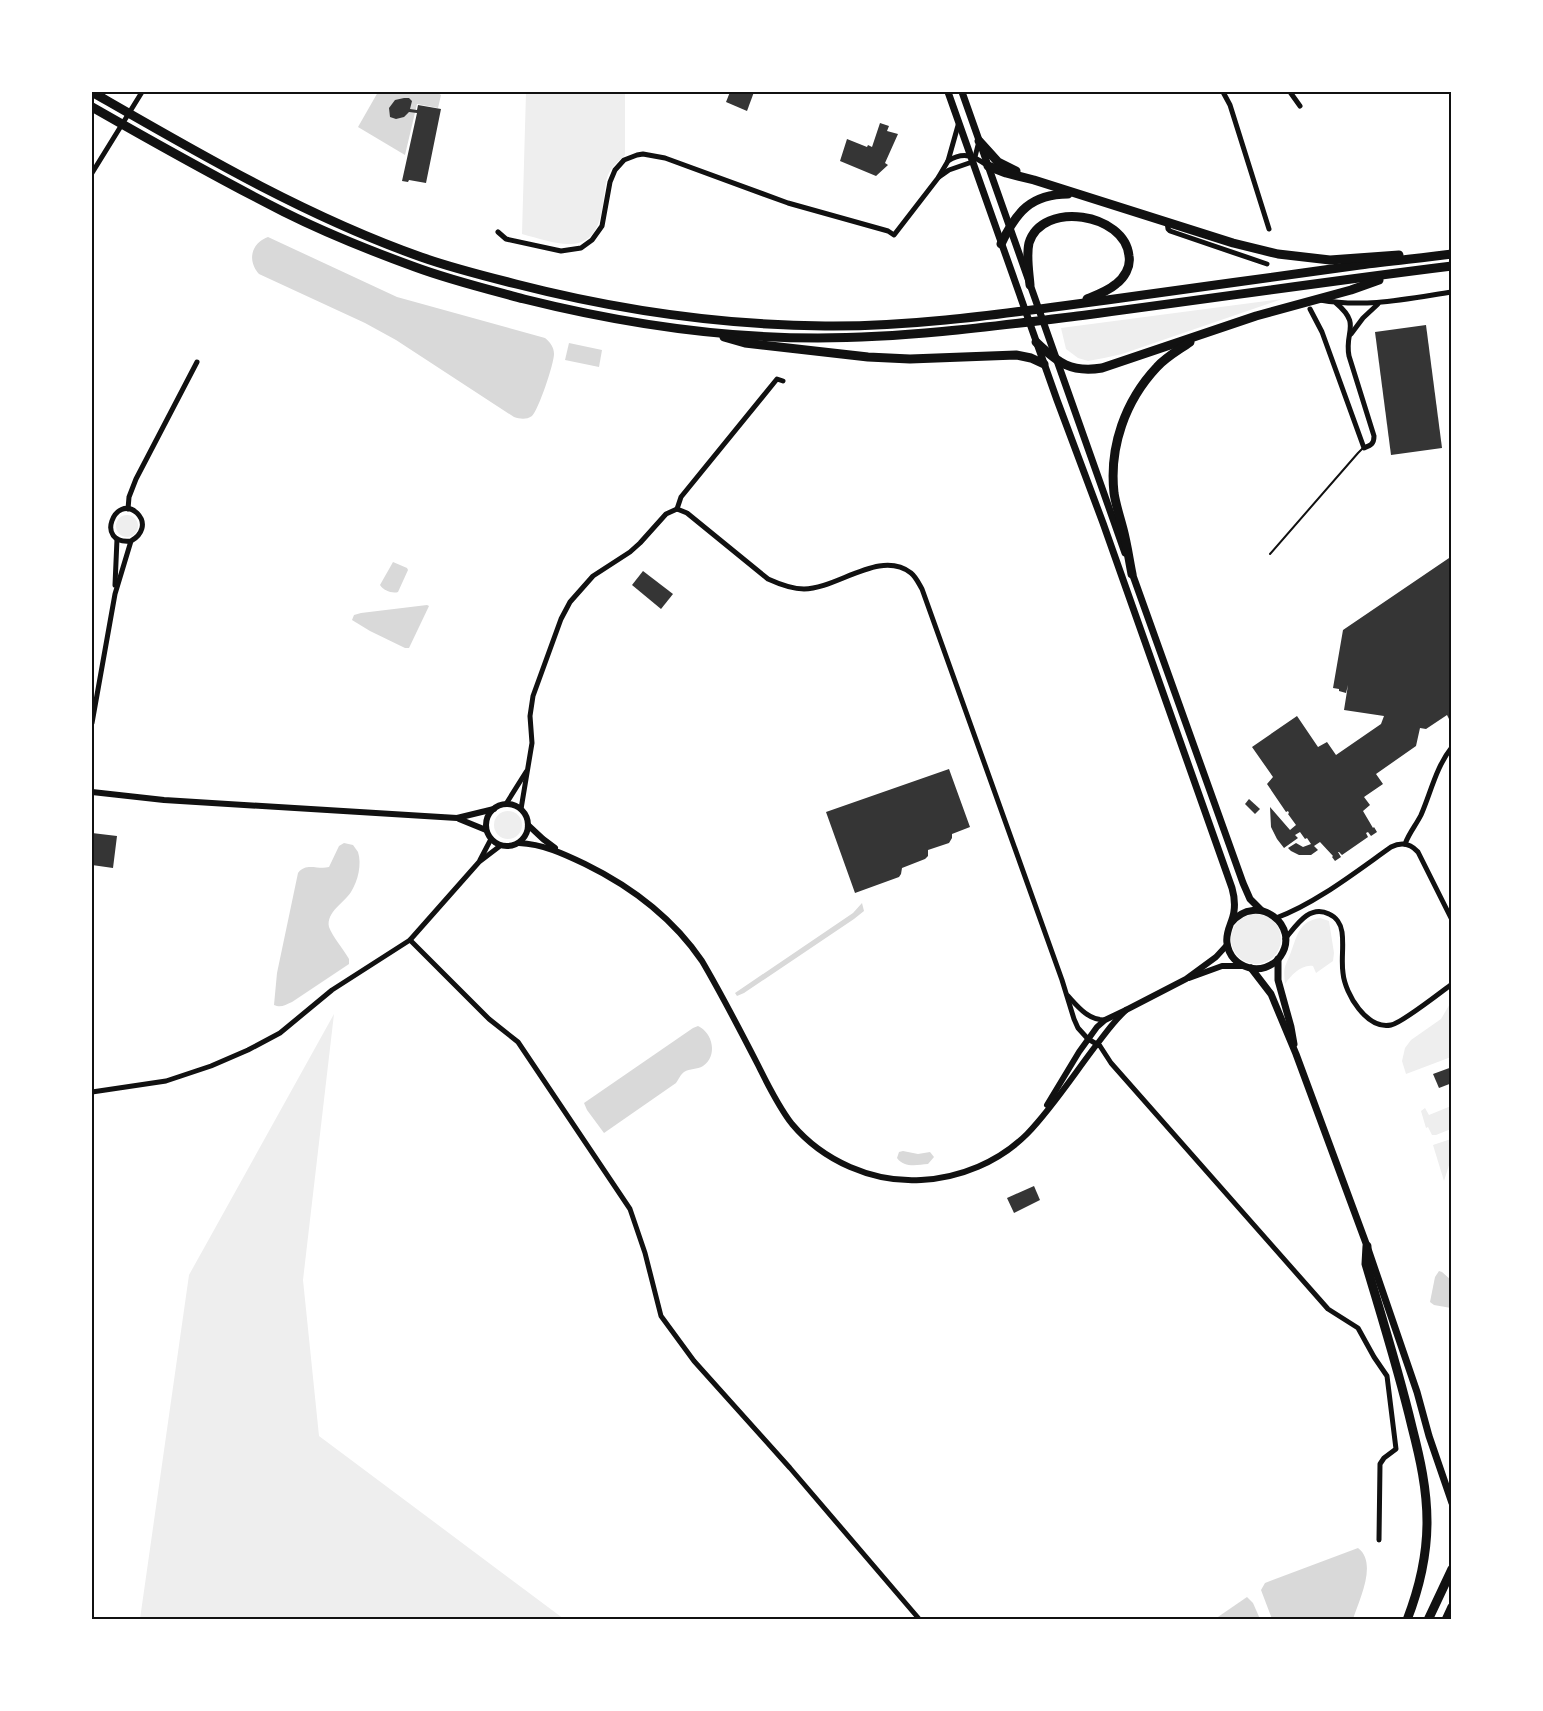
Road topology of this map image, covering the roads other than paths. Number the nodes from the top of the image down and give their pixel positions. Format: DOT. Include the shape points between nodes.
graph roads {
  1 [pos="92,92"];
  2 [pos="948,92"];
  3 [pos="962,92"];
  4 [pos="1223,92"];
  5 [pos="1290,92"];
  6 [pos="142,93"];
  7 [pos="1300,106"];
  8 [pos="92,107"];
  9 [pos="959,122"];
  10 [pos="979,141"];
  11 [pos="973,158"];
  12 [pos="948,161"];
  13 [pos="988,166"];
  14 [pos="92,173"];
  15 [pos="938,178"];
  16 [pos="1034,180"];
  17 [pos="1080,194"];
  18 [pos="1167,222"];
  19 [pos="1009,226"];
  20 [pos="1269,229"];
  21 [pos="498,232"];
  22 [pos="1001,244"];
  23 [pos="1448,255"];
  24 [pos="1267,264"];
  25 [pos="1452,266"];
  26 [pos="1401,273"];
  27 [pos="1030,285"];
  28 [pos="1452,292"];
  29 [pos="1315,300"];
  30 [pos="1336,303"];
  31 [pos="1379,303"];
  32 [pos="1077,304"];
  33 [pos="1310,309"];
  34 [pos="708,332"];
  35 [pos="1351,334"];
  36 [pos="1199,336"];
  37 [pos="1036,342"];
  38 [pos="1057,360"];
  39 [pos="196,362"];
  40 [pos="1044,364"];
  41 [pos="783,381"];
  42 [pos="1364,448"];
  43 [pos="128,509"];
  44 [pos="677,509"];
  45 [pos="117,539"];
  46 [pos="132,541"];
  47 [pos="1270,554"];
  48 [pos="1132,574"];
  49 [pos="115,594"];
  50 [pos="92,723"];
  51 [pos="1452,747"];
  52 [pos="527,771"];
  53 [pos="92,792"];
  54 [pos="506,804"];
  55 [pos="522,808"];
  56 [pos="494,809"];
  57 [pos="457,818"];
  58 [pos="528,825"];
  59 [pos="486,830"];
  60 [pos="491,839"];
  61 [pos="519,843"];
  62 [pos="1405,844"];
  63 [pos="500,846"];
  64 [pos="562,853"];
  65 [pos="479,862"];
  66 [pos="1262,910"];
  67 [pos="1276,918"];
  68 [pos="1452,920"];
  69 [pos="1232,923"];
  70 [pos="1285,939"];
  71 [pos="410,940"];
  72 [pos="1227,945"];
  73 [pos="1278,959"];
  74 [pos="1247,967"];
  75 [pos="1186,979"];
  76 [pos="1452,984"];
  77 [pos="1067,995"];
  78 [pos="1126,1010"];
  79 [pos="1105,1020"];
  80 [pos="1088,1039"];
  81 [pos="1097,1044"];
  82 [pos="1296,1054"];
  83 [pos="92,1092"];
  84 [pos="1038,1120"];
  85 [pos="1367,1246"];
  86 [pos="1452,1503"];
  87 [pos="1379,1540"];
  88 [pos="1452,1569"];
  89 [pos="1452,1607"];
  90 [pos="920,1620"];
  91 [pos="1407,1620"];
  92 [pos="1428,1620"];
  93 [pos="1446,1620"];
  1 -- 32 [label="highway" via="293,203 421,257 550,293 712,320 827,326 918,322"];
  2 -- 9 [label="main road"];
  3 -- 10 [label="main road"];
  4 -- 20 [label="street"];
  5 -- 7 [label="street"];
  6 -- 14 [label="street"];
  8 -- 34 [label="highway" via="286,213 417,268 482,288 624,321"];
  9 -- 11 [label="main road"];
  9 -- 12 [label="street"];
  10 -- 11 [label="street"];
  10 -- 13 [label="main road"];
  10 -- 16 [label="highway" via="1004,166"];
  11 -- 12 [label="street" via="958,156"];
  11 -- 13 [label="street"];
  11 -- 15 [label="street"];
  11 -- 22 [label="main road"];
  12 -- 15 [label="street"];
  13 -- 16 [label="highway"];
  13 -- 19 [label="main road"];
  15 -- 21 [label="street" via="894,234 643,154 624,160 615,170 602,226 581,248 561,251 506,239"];
  16 -- 17 [label="highway"];
  17 -- 18 [label="highway"];
  17 -- 19 [label="highway" via="1040,198 1020,212"];
  18 -- 23 [label="highway" via="1259,250 1306,258"];
  18 -- 24 [label="street" via="1170,231"];
  19 -- 22 [label="highway"];
  19 -- 27 [label="main road"];
  22 -- 37 [label="main road"];
  23 -- 32 [label="highway"];
  25 -- 26 [label="highway"];
  26 -- 29 [label="highway"];
  26 -- 34 [label="highway" via="919,334 817,338"];
  27 -- 32 [label="highway" via="1029,243 1044,223 1079,217 1096,220 1124,239 1130,260 1114,286"];
  27 -- 38 [label="main road"];
  28 -- 31 [label="street"];
  29 -- 30 [label="street"];
  29 -- 36 [label="highway"];
  30 -- 31 [label="street"];
  30 -- 35 [label="street" via="1348,316"];
  31 -- 35 [label="street"];
  33 -- 42 [label="street"];
  34 -- 40 [label="highway" via="745,343 868,357 1016,355"];
  35 -- 42 [label="street" via="1349,356 1374,436 1374,442"];
  36 -- 38 [label="highway" via="1102,369 1072,368"];
  36 -- 48 [label="highway" via="1158,366 1134,396 1121,427 1114,461 1114,487"];
  37 -- 38 [label="highway"];
  37 -- 40 [label="main road"];
  38 -- 48 [label="main road"];
  39 -- 43 [label="street" via="136,479"];
  40 -- 69 [label="main road" via="1232,888"];
  41 -- 44 [label="street" via="777,379 754,406 681,497"];
  42 -- 47 [label="lane"];
  43 -- 45 [label="street" via="116,512 111,519 112,534"];
  43 -- 46 [label="street" via="140,516 143,527"];
  44 -- 52 [label="street" via="666,514 630,552 593,576 570,602 532,696 532,744"];
  44 -- 77 [label="street" via="780,585 806,589 875,567 902,568 913,574 922,589"];
  45 -- 46 [label="street"];
  45 -- 49 [label="street"];
  46 -- 49 [label="street"];
  48 -- 66 [label="main road" via="1243,884 1250,899"];
  49 -- 50 [label="street"];
  51 -- 62 [label="street"];
  52 -- 54 [label="street"];
  52 -- 55 [label="street"];
  53 -- 57 [label="street"];
  54 -- 55 [label="street"];
  54 -- 56 [label="street"];
  55 -- 58 [label="street"];
  56 -- 57 [label="street"];
  56 -- 59 [label="street"];
  57 -- 59 [label="street"];
  58 -- 61 [label="street" via="528,832"];
  58 -- 64 [label="street"];
  59 -- 60 [label="street"];
  60 -- 63 [label="street"];
  60 -- 65 [label="street"];
  61 -- 63 [label="street"];
  61 -- 64 [label="street"];
  62 -- 67 [label="street" via="1391,847 1326,891"];
  62 -- 68 [label="street" via="1418,852"];
  63 -- 65 [label="street"];
  64 -- 84 [label="street" via="629,888 676,928 711,975 791,1122 844,1165 896,1180 948,1177 998,1156"];
  65 -- 71 [label="street"];
  66 -- 67 [label="main road"];
  66 -- 69 [label="main road" via="1246,912"];
  67 -- 70 [label="main road"];
  69 -- 72 [label="main road"];
  70 -- 73 [label="main road"];
  70 -- 76 [label="street" via="1310,914 1324,912 1334,916 1341,930 1346,987 1367,1020 1381,1026 1397,1023"];
  71 -- 83 [label="street" via="332,990 280,1033 248,1050 166,1081"];
  71 -- 90 [label="street" via="489,1019 519,1042 630,1209 661,1316 694,1361"];
  72 -- 74 [label="main road" via="1233,958"];
  72 -- 75 [label="street"];
  73 -- 74 [label="main road" via="1266,967"];
  73 -- 82 [label="main road" via="1278,980"];
  74 -- 75 [label="street" via="1222,966"];
  74 -- 82 [label="main road" via="1271,994"];
  75 -- 78 [label="street"];
  77 -- 79 [label="street" via="1083,1012"];
  77 -- 80 [label="street" via="1078,1028"];
  78 -- 79 [label="street"];
  78 -- 81 [label="street"];
  79 -- 80 [label="street"];
  80 -- 81 [label="street"];
  80 -- 84 [label="street"];
  81 -- 84 [label="street"];
  81 -- 87 [label="street" via="1328,1309 1358,1328 1388,1376 1396,1449 1380,1464"];
  82 -- 85 [label="main road"];
  85 -- 86 [label="main road"];
  85 -- 91 [label="highway" via="1366,1264 1407,1404 1426,1501 1423,1564"];
  88 -- 92 [label="highway"];
  89 -- 93 [label="highway"];
}
